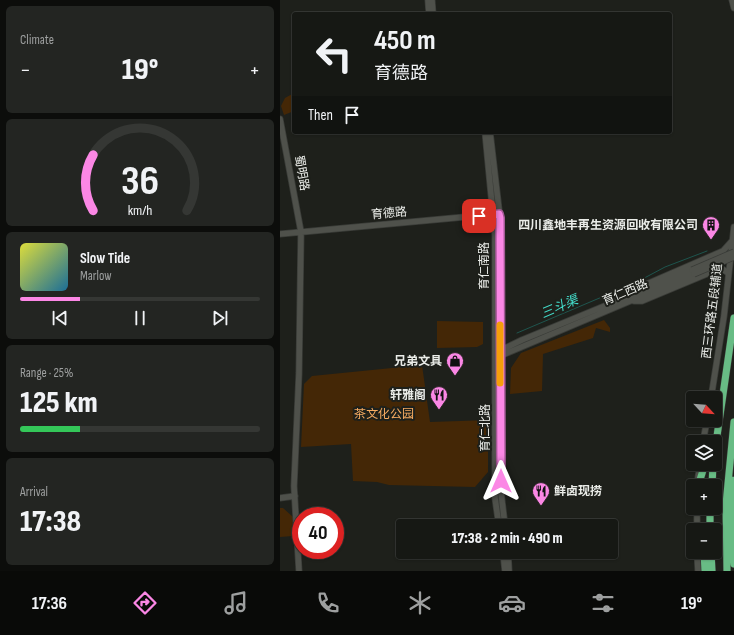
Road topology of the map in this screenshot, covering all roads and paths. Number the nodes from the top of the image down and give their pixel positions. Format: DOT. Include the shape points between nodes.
graph roads {
  1 [pos="428,0"];
  2 [pos="432,0"];
  3 [pos="732,0"];
  4 [pos="734,8"];
  5 [pos="430,12"];
  6 [pos="433,12"];
  7 [pos="280,118"];
  8 [pos="485,134"];
  9 [pos="490,134"];
  10 [pos="497,214"];
  11 [pos="734,228"];
  12 [pos="301,232"];
  13 [pos="280,234"];
  14 [pos="732,240"];
  15 [pos="734,252"];
  16 [pos="734,257"];
  17 [pos="693,272"];
  18 [pos="728,273"];
  19 [pos="630,298"];
  20 [pos="734,318"];
  21 [pos="499,353"];
  22 [pos="712,391"];
  23 [pos="734,422"];
  24 [pos="716,435"];
  25 [pos="731,441"];
  26 [pos="295,496"];
  27 [pos="280,498"];
  28 [pos="498,519"];
  29 [pos="504,519"];
  30 [pos="504,559"];
  31 [pos="508,559"];
  32 [pos="697,559"];
  33 [pos="704,559"];
  34 [pos="711,559"];
  35 [pos="734,564"];
  36 [pos="299,571"];
  37 [pos="505,571"];
  38 [pos="509,571"];
  39 [pos="698,571"];
  40 [pos="705,571"];
  41 [pos="712,571"];
  42 [pos="727,571"];
  1 -- 5 [label="street"];
  2 -- 6 [label="street"];
  3 -- 4 [label="street"];
  7 -- 12 [label="street, 蜀明路"];
  8 -- 10 [label="street, 育仁南路"];
  9 -- 10 [label="street"];
  10 -- 12 [label="street, 育德路"];
  10 -- 21 [label="street, 育仁南路"];
  11 -- 14 [label="street, 西三环路五段辅道"];
  12 -- 13 [label="street, 育德路"];
  12 -- 26 [label="street, 蜀明路"];
  14 -- 18 [label="street, 西三环路五段辅道"];
  14 -- 19 [label="street" via="723,251 647,284"];
  15 -- 17 [label="street, bridge"];
  16 -- 17 [label="street, bridge"];
  17 -- 19 [label="street, 育仁西路"];
  18 -- 19 [label="street" via="721,268 642,301"];
  18 -- 22 [label="street, 西三环路五段辅道"];
  19 -- 21 [label="street, 育仁西路"];
  20 -- 24 [label="highway"];
  21 -- 28 [label="street, 育仁北路" via="495,498"];
  21 -- 29 [label="street" via="501,492"];
  23 -- 25 [label="highway"];
  25 -- 35 [label="highway"];
  25 -- 42 [label="highway" via="726,504"];
  26 -- 27 [label="street"];
  26 -- 36 [label="street, 蜀明路"];
  30 -- 37 [label="street"];
  31 -- 38 [label="street"];
  32 -- 39 [label="street"];
  33 -- 40 [label="highway"];
  34 -- 41 [label="highway"];
}
